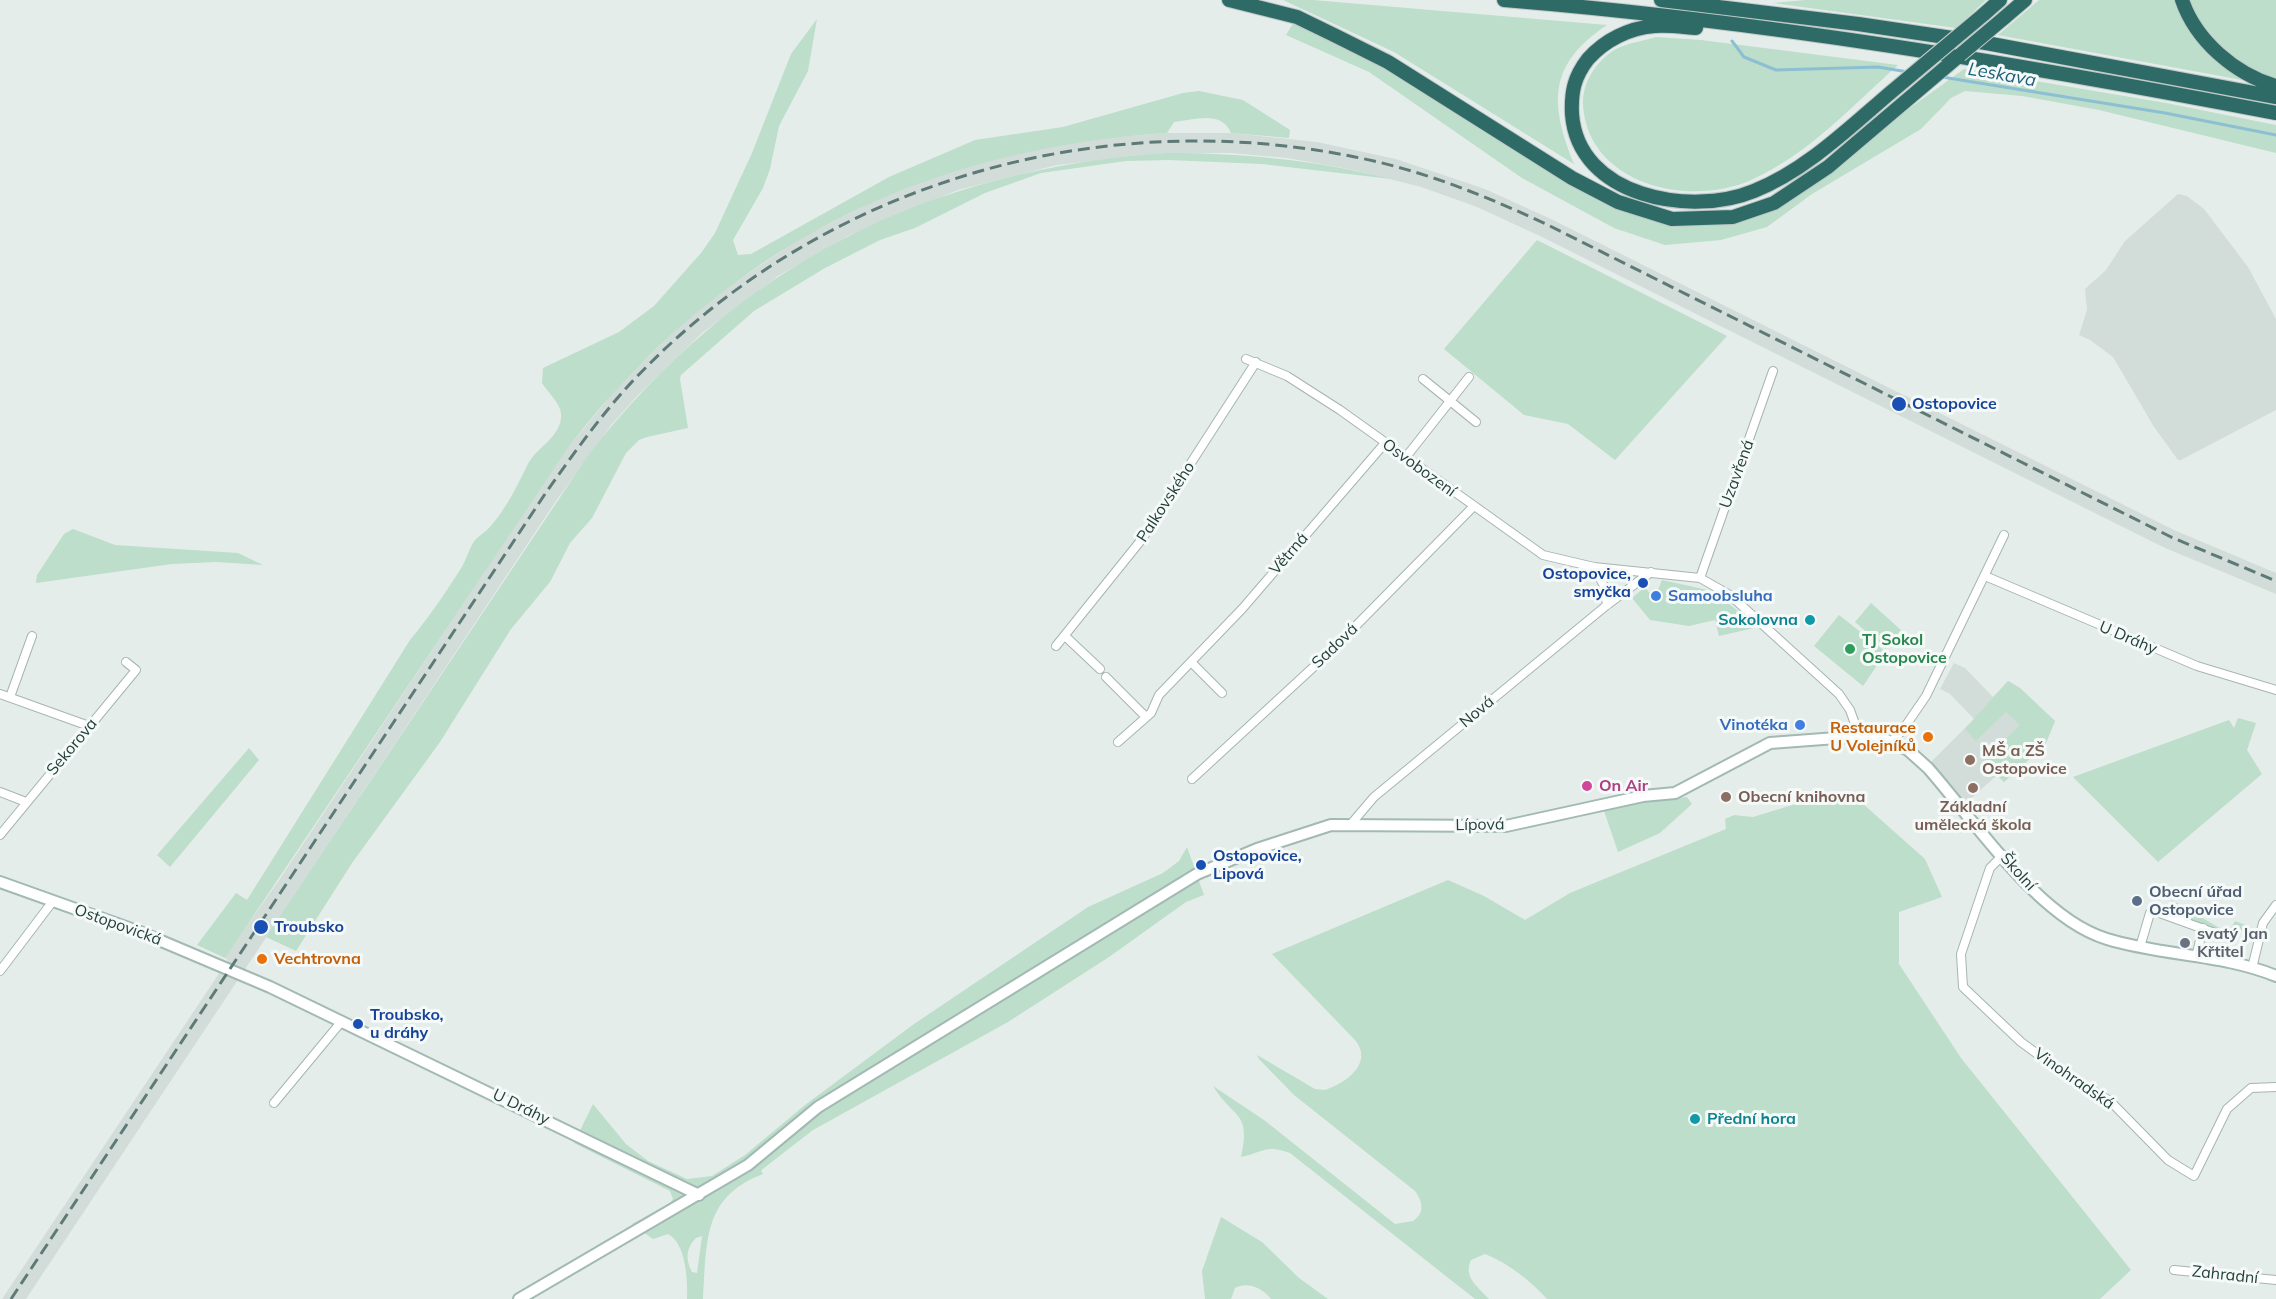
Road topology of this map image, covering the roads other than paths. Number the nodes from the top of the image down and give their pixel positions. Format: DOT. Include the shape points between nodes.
graph roads {
  1 [pos="1229,0"];
  2 [pos="1504,0"];
  3 [pos="1661,0"];
  4 [pos="2000,0"];
  5 [pos="2025,0"];
  6 [pos="2182,0"];
  7 [pos="1737,25"];
  8 [pos="2276,86"];
  9 [pos="2276,97"];
  10 [pos="2276,113"];
  11 [pos="1246,360"];
  12 [pos="1256,362"];
  13 [pos="1773,371"];
  14 [pos="1469,377"];
  15 [pos="1423,379"];
  16 [pos="1449,401"];
  17 [pos="1476,422"];
  18 [pos="1385,443"];
  19 [pos="1406,458"];
  20 [pos="1473,507"];
  21 [pos="2004,535"];
  22 [pos="1599,570"];
  23 [pos="1651,572"];
  24 [pos="1984,576"];
  25 [pos="1700,578"];
  26 [pos="1609,601"];
  27 [pos="32,636"];
  28 [pos="1065,636"];
  29 [pos="1056,646"];
  30 [pos="126,662"];
  31 [pos="1192,663"];
  32 [pos="1100,669"];
  33 [pos="1106,677"];
  34 [pos="2276,690"];
  35 [pos="1222,693"];
  36 [pos="0,694"];
  37 [pos="10,698"];
  38 [pos="1146,717"];
  39 [pos="89,726"];
  40 [pos="1859,735"];
  41 [pos="1822,738"];
  42 [pos="1893,740"];
  43 [pos="1118,742"];
  44 [pos="1192,779"];
  45 [pos="0,792"];
  46 [pos="26,802"];
  47 [pos="1351,824"];
  48 [pos="0,834"];
  49 [pos="2003,855"];
  50 [pos="0,882"];
  51 [pos="53,901"];
  52 [pos="2276,905"];
  53 [pos="2203,928"];
  54 [pos="2223,936"];
  55 [pos="2140,947"];
  56 [pos="2197,953"];
  57 [pos="2252,968"];
  58 [pos="0,971"];
  59 [pos="234,973"];
  60 [pos="2276,976"];
  61 [pos="342,1021"];
  62 [pos="2276,1087"];
  63 [pos="273,1103"];
  64 [pos="699,1195"];
  65 [pos="2174,1270"];
  66 [pos="2276,1280"];
  67 [pos="519,1299"];
  1 -- 5 [label="highway, bridge" via="1297,17 1336,36 1388,62 1572,178 1618,202 1672,219 1733,217 1774,202 1828,167"];
  2 -- 7 [label="highway"];
  3 -- 9 [label="highway" via="1986,43"];
  4 -- 7 [label="highway, bridge" via="1812,157 1754,191 1695,202 1642,195 1597,168 1582,149 1573,125 1571,98 1574,81 1598,47 1613,38 1655,26"];
  6 -- 8 [label="highway" via="2192,21 2216,51 2247,74"];
  7 -- 10 [label="highway" via="2010,63"];
  11 -- 12 [label="street, Osvobození"];
  12 -- 18 [label="street, Osvobození" via="1305,387"];
  12 -- 28 [label="street, Palkovského" via="1142,539"];
  13 -- 25 [label="street, Uzavřená"];
  14 -- 16 [label="street"];
  15 -- 16 [label="street"];
  16 -- 17 [label="street"];
  16 -- 19 [label="street"];
  18 -- 19 [label="street, Osvobození"];
  18 -- 31 [label="street, Větrná"];
  19 -- 20 [label="street, Osvobození"];
  20 -- 22 [label="street, Osvobození" via="1543,555"];
  20 -- 44 [label="street, Sadová" via="1332,650"];
  21 -- 24 [label="street"];
  22 -- 23 [label="street, Osvobození"];
  22 -- 26 [label="street"];
  23 -- 25 [label="street, Osvobození"];
  23 -- 26 [label="street, Nová"];
  24 -- 34 [label="street, U Dráhy" via="2197,666"];
  24 -- 42 [label="street" via="1926,696"];
  25 -- 40 [label="street, Osvobození" via="1730,595 1839,694"];
  26 -- 47 [label="street, Nová" via="1374,797"];
  27 -- 37 [label="street"];
  28 -- 29 [label="street, Palkovského"];
  28 -- 32 [label="street"];
  30 -- 39 [label="street, Sekorova" via="136,670"];
  31 -- 35 [label="street"];
  31 -- 38 [label="street, Větrná" via="1159,695"];
  33 -- 38 [label="street"];
  36 -- 37 [label="street"];
  37 -- 39 [label="street"];
  38 -- 43 [label="street, Větrná"];
  39 -- 46 [label="street, Sekorova"];
  40 -- 41 [label="street, Školní"];
  40 -- 42 [label="street, Školní"];
  41 -- 47 [label="street, Lípová" via="1770,743 1675,793 1517,824"];
  42 -- 49 [label="street, Školní" via="1928,768"];
  45 -- 46 [label="street"];
  46 -- 48 [label="street, Sekorova"];
  47 -- 64 [label="street, Lípová" via="1320,827 1197,874 818,1107 748,1165"];
  49 -- 55 [label="street, Školní" via="2044,900 2079,928"];
  49 -- 62 [label="street, Vinohradská" via="1990,868 1961,954 1963,987 2021,1042 2110,1101 2168,1161 2194,1176 2227,1109 2251,1089"];
  50 -- 51 [label="street, Ostopovická"];
  51 -- 58 [label="street"];
  51 -- 59 [label="street, Ostopovická" via="140,932"];
  52 -- 57 [label="street" via="2263,922"];
  53 -- 54 [label="street"];
  53 -- 55 [label="street" via="2152,912"];
  53 -- 56 [label="street"];
  55 -- 57 [label="street, Školní"];
  57 -- 60 [label="street, Školní"];
  59 -- 61 [label="street, U Dráhy"];
  61 -- 63 [label="street"];
  61 -- 64 [label="street, U Dráhy"];
  64 -- 67 [label="street, Lípová"];
  65 -- 66 [label="street, Zahradní"];
}
